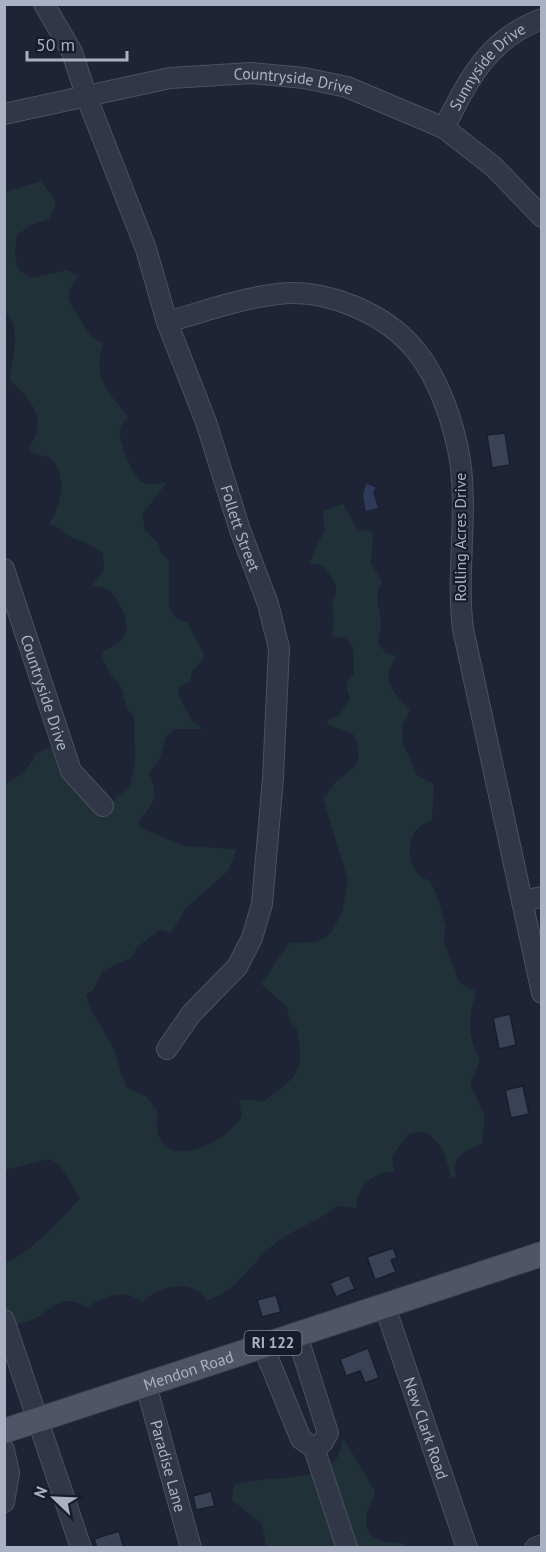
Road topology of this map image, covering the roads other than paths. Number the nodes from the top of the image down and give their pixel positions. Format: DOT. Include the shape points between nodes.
graph roads {
  1 [pos="44,4"];
  2 [pos="542,19"];
  3 [pos="87,98"];
  4 [pos="4,114"];
  5 [pos="444,128"];
  6 [pos="542,217"];
  7 [pos="167,322"];
  8 [pos="4,569"];
  9 [pos="103,806"];
  10 [pos="542,897"];
  11 [pos="522,900"];
  12 [pos="542,993"];
  13 [pos="167,1049"];
  14 [pos="542,1254"];
  15 [pos="385,1307"];
  16 [pos="4,1320"];
  17 [pos="297,1335"];
  18 [pos="263,1346"];
  19 [pos="146,1385"];
  20 [pos="39,1419"];
  21 [pos="4,1431"];
  22 [pos="315,1448"];
  23 [pos="4,1450"];
  24 [pos="4,1502"];
  25 [pos="542,1545"];
  26 [pos="81,1548"];
  27 [pos="191,1548"];
  28 [pos="347,1548"];
  29 [pos="467,1548"];
  30 [pos="535,1548"];
  1 -- 3 [label="street, Follett Street" via="72,52"];
  2 -- 5 [label="street, Sunnyside Drive" via="505,37 489,52"];
  3 -- 4 [label="street, Countryside Drive"];
  3 -- 5 [label="street, Countryside Drive" via="170,78 251,73 347,87"];
  3 -- 7 [label="street, Follett Street" via="146,249"];
  5 -- 6 [label="street, Countryside Drive" via="494,167"];
  7 -- 11 [label="street, Rolling Acres Drive" via="279,293 319,294 348,303 382,323 415,349 431,373 460,459 459,596 463,629"];
  7 -- 13 [label="street, Follett Street" via="206,422 268,604 279,648 262,904 252,938 237,967 191,1014"];
  8 -- 9 [label="street, Countryside Drive" via="72,771"];
  10 -- 11 [label="street"];
  11 -- 12 [label="street, Rolling Acres Drive"];
  14 -- 15 [label="main road, Mendon Road / RI 122"];
  15 -- 17 [label="main road, Mendon Road / RI 122"];
  15 -- 29 [label="street, New Clark Road"];
  16 -- 20 [label="street"];
  17 -- 18 [label="main road, Mendon Road / RI 122"];
  17 -- 22 [label="street" via="328,1433"];
  18 -- 19 [label="main road, Mendon Road / RI 122"];
  18 -- 22 [label="street" via="302,1439"];
  19 -- 20 [label="main road, Mendon Road / RI 122"];
  19 -- 27 [label="street, Paradise Lane"];
  20 -- 21 [label="main road, Mendon Road / RI 122"];
  20 -- 26 [label="street"];
  22 -- 28 [label="street"];
  23 -- 24 [label="street" via="9,1473"];
  25 -- 30 [label="street"];
}
